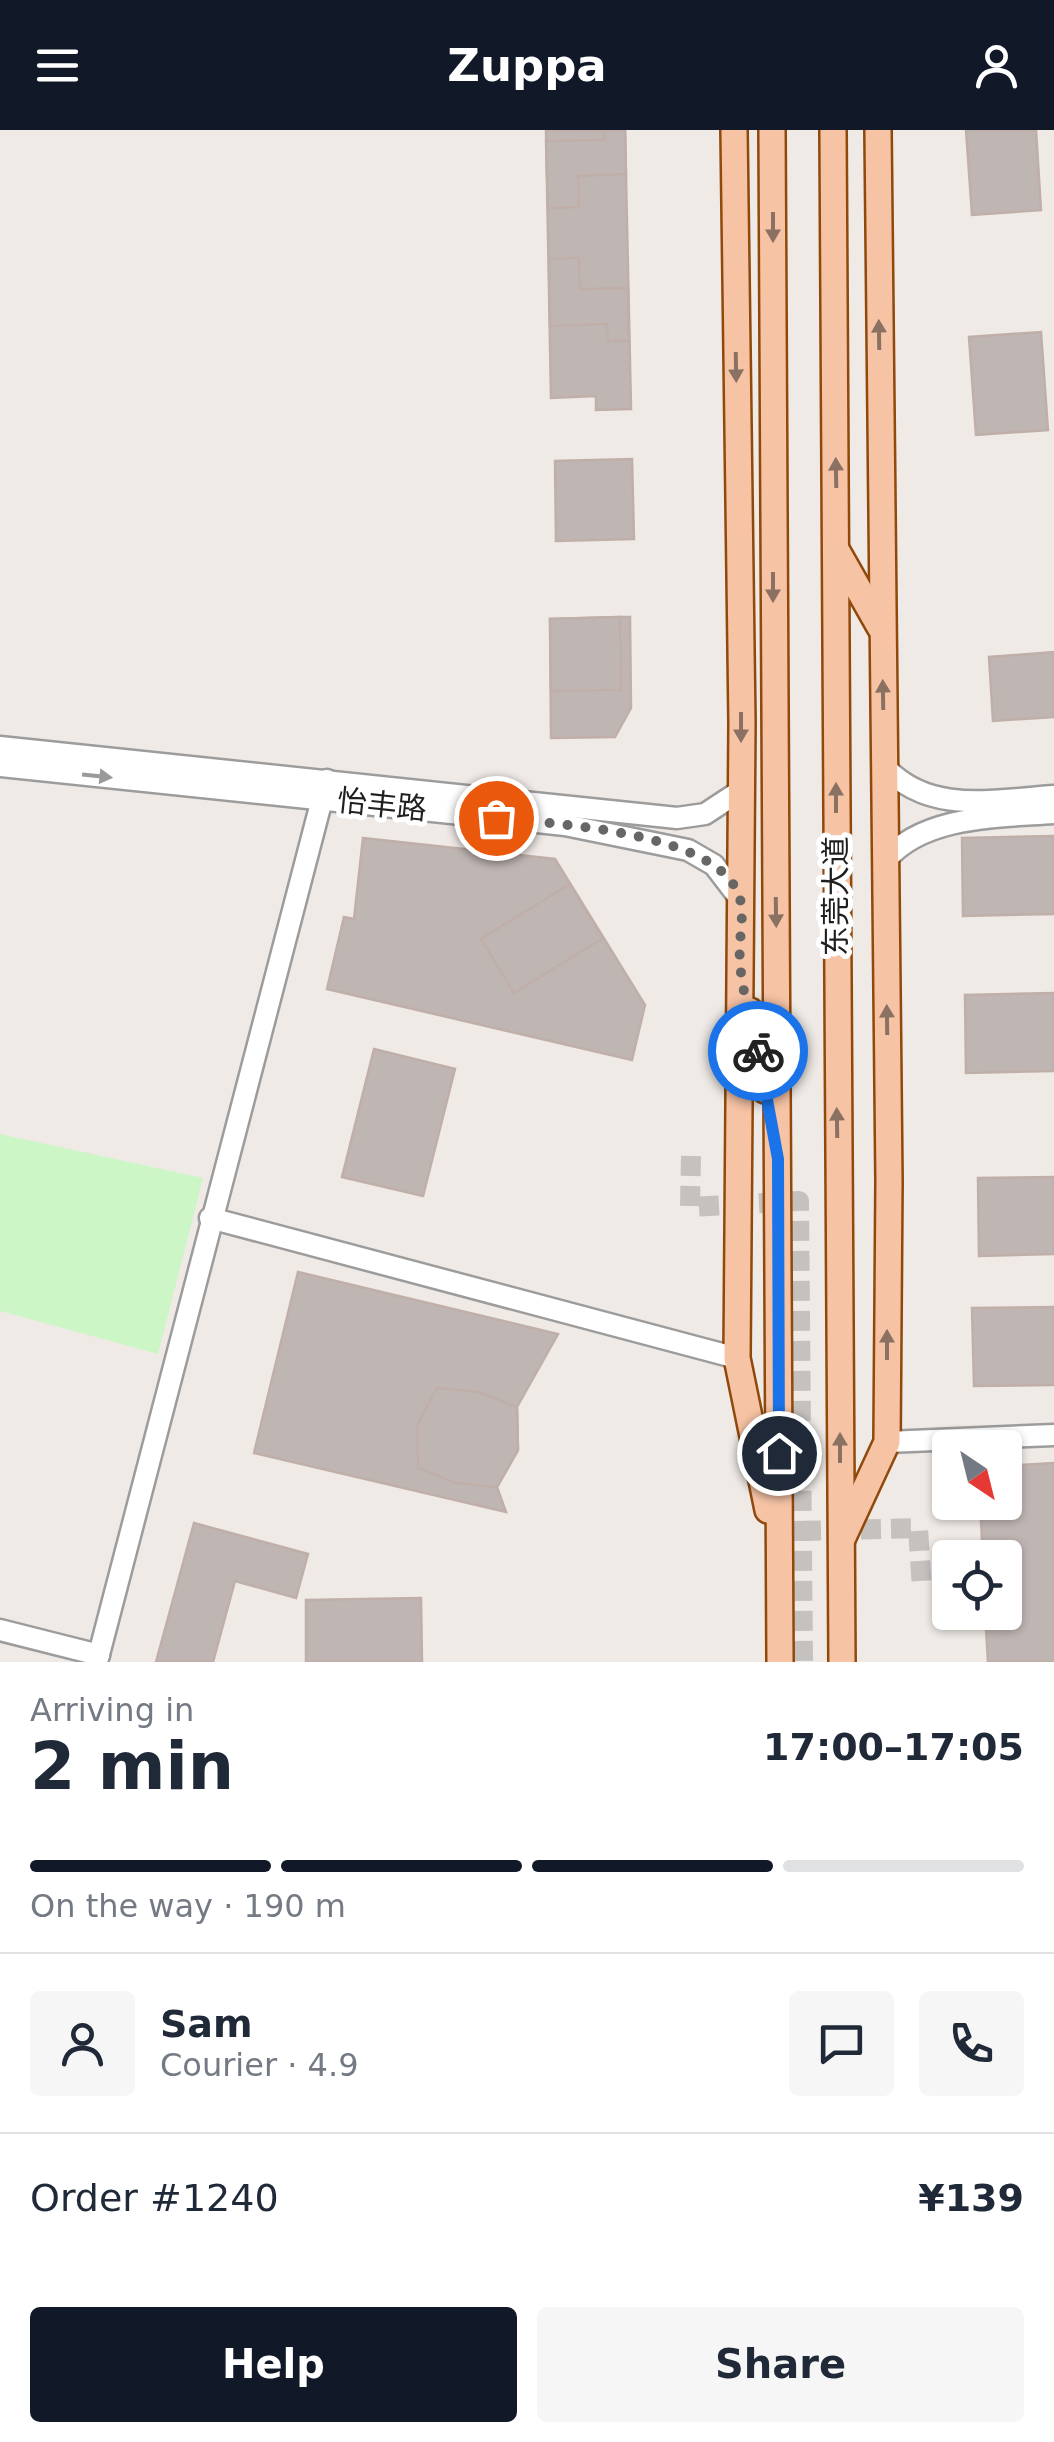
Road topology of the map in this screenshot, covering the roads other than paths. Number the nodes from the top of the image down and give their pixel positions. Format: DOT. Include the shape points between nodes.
graph roads {
  1 [pos="734,130"];
  2 [pos="772,130"];
  3 [pos="833,130"];
  4 [pos="878,130"];
  5 [pos="837,551"];
  6 [pos="882,631"];
  7 [pos="0,747"];
  8 [pos="0,766"];
  9 [pos="884,766"];
  10 [pos="325,790"];
  11 [pos="740,791"];
  12 [pos="1054,796"];
  13 [pos="1054,813"];
  14 [pos="885,861"];
  15 [pos="740,899"];
  16 [pos="740,963"];
  17 [pos="778,1159"];
  18 [pos="210,1218"];
  19 [pos="737,1358"];
  20 [pos="1054,1435"];
  21 [pos="886,1442"];
  22 [pos="839,1546"];
  23 [pos="779,1564"];
  24 [pos="0,1630"];
  25 [pos="98,1658"];
  26 [pos="780,1662"];
  27 [pos="842,1662"];
  1 -- 11 [label="main road, one-way"];
  2 -- 17 [label="main road, 东莞大道, one-way"];
  5 -- 3 [label="main road, 东莞大道, one-way"];
  6 -- 4 [label="main road, one-way"];
  5 -- 6 [label="main road"];
  22 -- 5 [label="main road, 东莞大道, one-way"];
  9 -- 6 [label="main road, one-way"];
  7 -- 10 [label="street, 怡丰路"];
  8 -- 10 [label="street, 怡丰路, one-way"];
  9 -- 12 [label="street" via="900,784 952,802"];
  9 -- 14 [label="main road"];
  10 -- 11 [label="street, 怡丰路" via="677,818 718,809"];
  10 -- 15 [label="street, 怡丰路" via="674,846 714,864"];
  10 -- 18 [label="street"];
  11 -- 15 [label="main road"];
  13 -- 14 [label="street" via="970,819 911,839"];
  21 -- 14 [label="main road, one-way"];
  15 -- 16 [label="main road"];
  16 -- 17 [label="main road"];
  16 -- 19 [label="main road"];
  17 -- 23 [label="main road, 东莞大道"];
  18 -- 19 [label="street"];
  18 -- 25 [label="street"];
  19 -- 23 [label="main road"];
  20 -- 21 [label="street"];
  21 -- 22 [label="main road"];
  22 -- 27 [label="main road, 东莞大道"];
  23 -- 26 [label="main road, 东莞大道"];
  24 -- 25 [label="street"];
}
